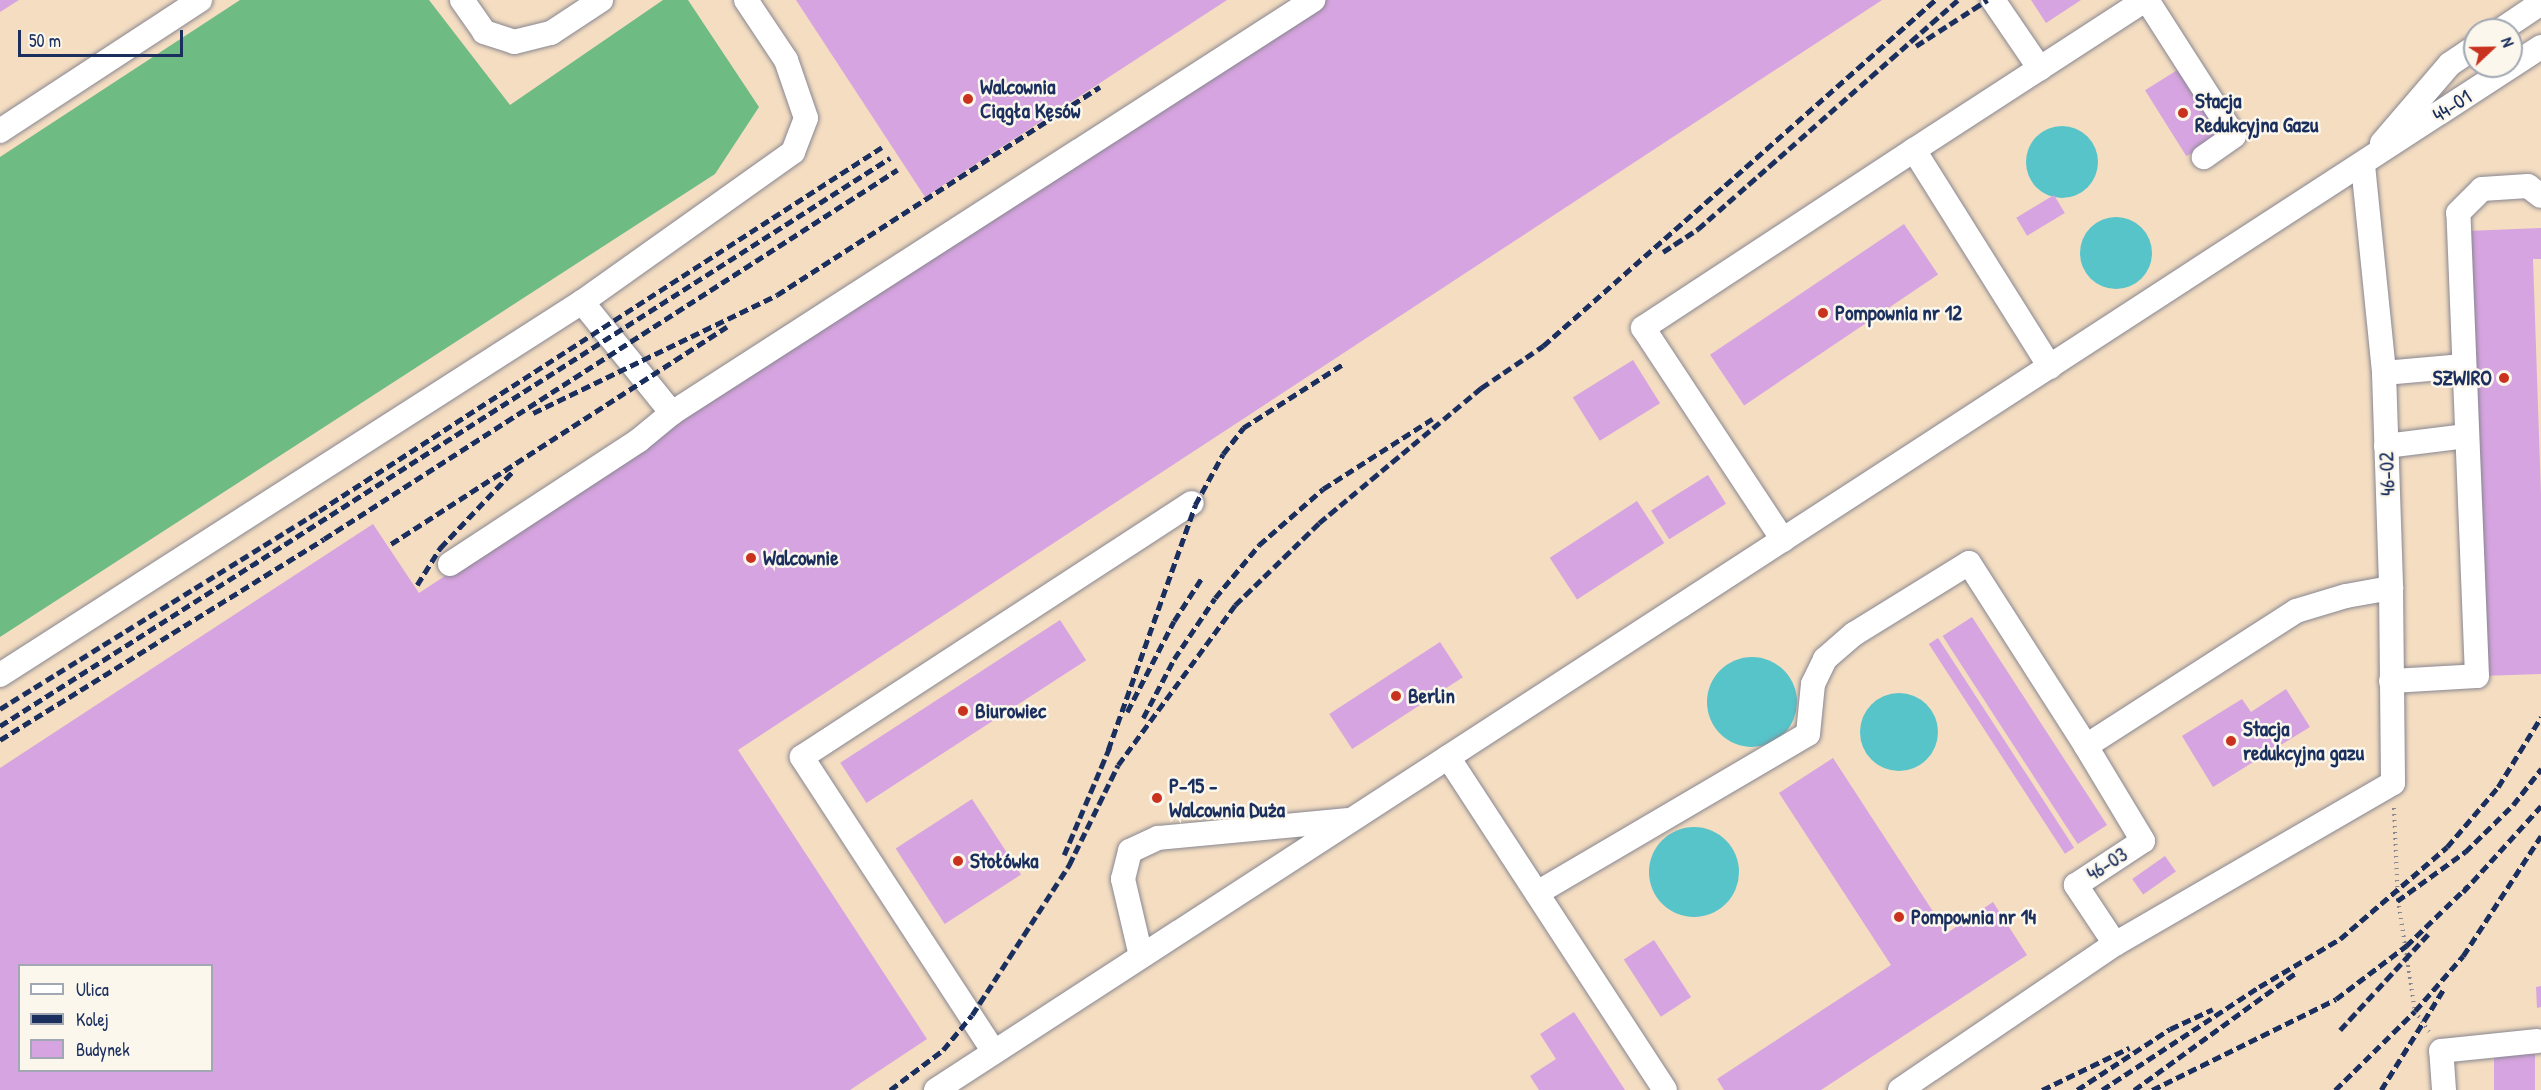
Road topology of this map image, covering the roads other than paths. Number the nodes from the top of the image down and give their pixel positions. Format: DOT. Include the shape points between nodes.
graph roads {
  1 [pos="200,0"];
  2 [pos="462,0"];
  3 [pos="601,0"];
  4 [pos="746,0"];
  5 [pos="1313,0"];
  6 [pos="1994,0"];
  7 [pos="2146,0"];
  8 [pos="2541,3"];
  9 [pos="2519,18"];
  10 [pos="2541,47"];
  11 [pos="2463,55"];
  12 [pos="2040,69"];
  13 [pos="0,131"];
  14 [pos="1914,150"];
  15 [pos="2204,157"];
  16 [pos="2363,165"];
  17 [pos="2541,196"];
  18 [pos="582,302"];
  19 [pos="2463,366"];
  20 [pos="2050,367"];
  21 [pos="2384,373"];
  22 [pos="672,413"];
  23 [pos="2466,436"];
  24 [pos="2386,446"];
  25 [pos="1191,503"];
  26 [pos="1783,540"];
  27 [pos="450,564"];
  28 [pos="2391,588"];
  29 [pos="0,675"];
  30 [pos="2391,681"];
  31 [pos="2086,746"];
  32 [pos="1448,757"];
  33 [pos="1352,819"];
  34 [pos="1537,893"];
  35 [pos="2115,944"];
  36 [pos="1142,956"];
  37 [pos="2537,1041"];
  38 [pos="994,1052"];
  39 [pos="936,1090"];
  40 [pos="1665,1090"];
  41 [pos="1900,1090"];
  42 [pos="2444,1090"];
  1 -- 13 [label="lane"];
  2 -- 3 [label="lane" via="484,33 514,42 551,33"];
  4 -- 18 [label="lane" via="786,60 806,118 793,152"];
  5 -- 22 [label="lane"];
  6 -- 12 [label="lane"];
  7 -- 12 [label="lane"];
  7 -- 15 [label="lane" via="2234,136"];
  8 -- 9 [label="lane"];
  10 -- 16 [label="lane, 44-01"];
  11 -- 16 [label="lane" via="2450,64"];
  12 -- 14 [label="lane"];
  14 -- 20 [label="lane"];
  14 -- 26 [label="lane" via="1643,328"];
  16 -- 20 [label="lane, 44-01"];
  16 -- 21 [label="lane, 46-02"];
  17 -- 19 [label="lane" via="2528,186 2482,189 2458,213"];
  18 -- 22 [label="lane"];
  18 -- 29 [label="lane"];
  19 -- 21 [label="lane"];
  19 -- 23 [label="lane"];
  20 -- 26 [label="lane, 44-01"];
  21 -- 24 [label="lane, 46-02"];
  22 -- 27 [label="lane" via="638,441"];
  23 -- 24 [label="lane"];
  23 -- 30 [label="lane" via="2477,676"];
  24 -- 28 [label="lane, 46-02"];
  25 -- 38 [label="lane" via="802,758"];
  26 -- 32 [label="lane, 44-01"];
  28 -- 30 [label="lane, 46-02"];
  28 -- 31 [label="lane" via="2296,611"];
  30 -- 35 [label="lane, 46-02" via="2393,783"];
  31 -- 34 [label="lane" via="1969,563 1854,634 1825,659 1813,684 1808,734"];
  31 -- 35 [label="lane, 46-03" via="2143,841 2076,885"];
  32 -- 33 [label="lane, 44-01"];
  32 -- 34 [label="lane"];
  33 -- 36 [label="lane, 44-01"];
  33 -- 36 [label="lane" via="1158,838 1130,851 1124,879"];
  34 -- 40 [label="lane"];
  35 -- 41 [label="lane"];
  36 -- 38 [label="lane, 44-01"];
  37 -- 42 [label="lane" via="2441,1051"];
  38 -- 39 [label="lane, 44-01"];
}
